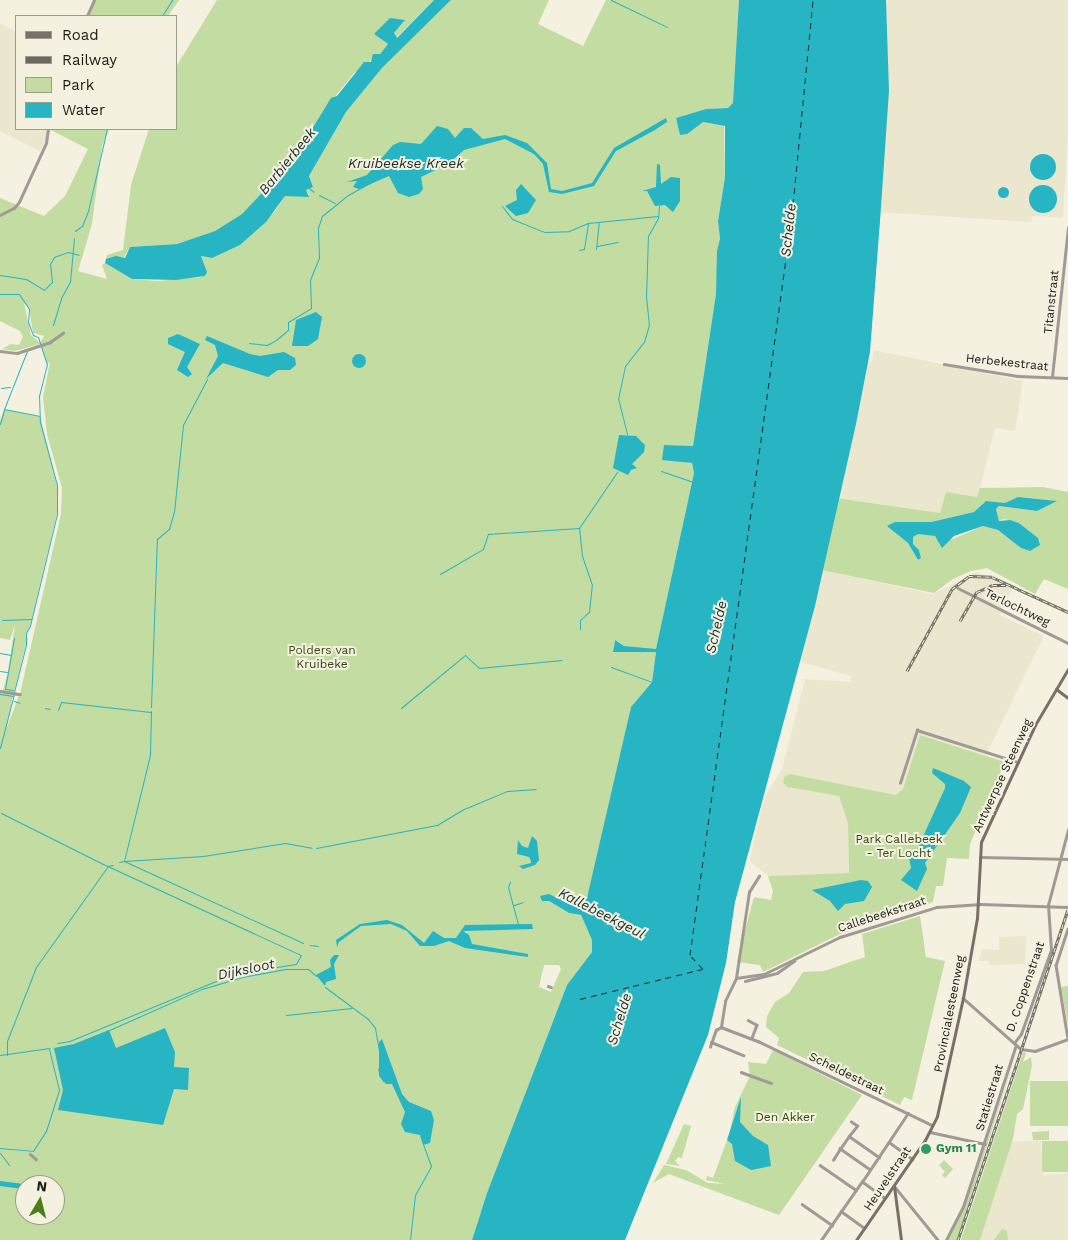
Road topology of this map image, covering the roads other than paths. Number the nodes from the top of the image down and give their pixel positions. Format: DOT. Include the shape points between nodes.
graph roads {
  1 [pos="94,0"];
  2 [pos="87,15"];
  3 [pos="48,130"];
  4 [pos="0,215"];
  5 [pos="1068,228"];
  6 [pos="63,333"];
  7 [pos="0,351"];
  8 [pos="944,364"];
  9 [pos="1052,377"];
  10 [pos="1068,378"];
  11 [pos="958,588"];
  12 [pos="1068,643"];
  13 [pos="1068,669"];
  14 [pos="1056,689"];
  15 [pos="0,691"];
  16 [pos="20,694"];
  17 [pos="1068,698"];
  18 [pos="1018,762"];
  19 [pos="900,783"];
  20 [pos="1068,830"];
  21 [pos="980,857"];
  22 [pos="1068,859"];
  23 [pos="1060,860"];
  24 [pos="759,876"];
  25 [pos="978,904"];
  26 [pos="1048,906"];
  27 [pos="1068,907"];
  28 [pos="1068,929"];
  29 [pos="795,960"];
  30 [pos="736,978"];
  31 [pos="745,981"];
  32 [pos="963,998"];
  33 [pos="748,1020"];
  34 [pos="721,1027"];
  35 [pos="752,1038"];
  36 [pos="1068,1039"];
  37 [pos="712,1042"];
  38 [pos="1015,1044"];
  39 [pos="710,1047"];
  40 [pos="744,1055"];
  41 [pos="741,1072"];
  42 [pos="771,1083"];
  43 [pos="908,1113"];
  44 [pos="851,1122"];
  45 [pos="933,1126"];
  46 [pos="930,1132"];
  47 [pos="849,1136"];
  48 [pos="889,1142"];
  49 [pos="985,1144"];
  50 [pos="840,1149"];
  51 [pos="30,1154"];
  52 [pos="879,1157"];
  53 [pos="912,1159"];
  54 [pos="36,1160"];
  55 [pos="833,1160"];
  56 [pos="820,1165"];
  57 [pos="870,1170"];
  58 [pos="863,1180"];
  59 [pos="894,1186"];
  60 [pos="856,1190"];
  61 [pos="885,1198"];
  62 [pos="802,1204"];
  63 [pos="841,1211"];
  64 [pos="832,1225"];
  65 [pos="865,1228"];
  66 [pos="822,1240"];
  67 [pos="856,1240"];
  68 [pos="901,1240"];
  69 [pos="938,1240"];
  70 [pos="946,1240"];
  1 -- 2 [label="street"];
  3 -- 4 [label="street" via="46,143 19,202"];
  5 -- 9 [label="street, Titanstraat"];
  6 -- 7 [label="street" via="21,351"];
  8 -- 9 [label="street, Herbekestraat" via="1018,376"];
  9 -- 10 [label="street, Herbekestraat"];
  11 -- 12 [label="street, Terlochtweg"];
  13 -- 14 [label="main road, Antwerpse Steenweg"];
  14 -- 17 [label="main road"];
  14 -- 18 [label="main road, Antwerpse Steenweg"];
  15 -- 16 [label="street"];
  18 -- 19 [label="street" via="916,730"];
  18 -- 21 [label="main road, Antwerpse Steenweg" via="981,842"];
  20 -- 23 [label="street, D. Coppenstraat"];
  21 -- 23 [label="street"];
  21 -- 25 [label="main road, Antwerpse Steenweg"];
  22 -- 23 [label="street"];
  23 -- 26 [label="street, D. Coppenstraat"];
  24 -- 30 [label="street" via="749,892"];
  25 -- 26 [label="street, Callebeekstraat"];
  25 -- 29 [label="street, Callebeekstraat" via="944,906 901,917 840,937"];
  25 -- 32 [label="main road, Provincialesteenweg"];
  26 -- 27 [label="street, Callebeekstraat"];
  26 -- 38 [label="street, D. Coppenstraat" via="1050,950"];
  28 -- 36 [label="street" via="1056,965"];
  29 -- 30 [label="street, Callebeekstraat" via="764,974"];
  29 -- 31 [label="street, Callebeekstraat" via="778,973"];
  30 -- 34 [label="street" via="726,1001"];
  32 -- 38 [label="street"];
  32 -- 45 [label="main road, Provincialesteenweg"];
  33 -- 35 [label="street" via="757,1025"];
  34 -- 35 [label="street, Scheldestraat"];
  34 -- 37 [label="street"];
  35 -- 43 [label="street, Scheldestraat"];
  36 -- 38 [label="street" via="1035,1051"];
  37 -- 39 [label="street"];
  37 -- 40 [label="street"];
  38 -- 49 [label="street, Statiestraat"];
  41 -- 42 [label="street"];
  43 -- 45 [label="street, Scheldestraat"];
  43 -- 48 [label="street"];
  44 -- 47 [label="street" via="856,1126"];
  45 -- 46 [label="main road, Heuvelstraat"];
  46 -- 49 [label="street"];
  46 -- 53 [label="main road, Heuvelstraat"];
  47 -- 50 [label="street"];
  47 -- 52 [label="street"];
  48 -- 52 [label="street"];
  48 -- 53 [label="street"];
  49 -- 70 [label="street, Statiestraat" via="963,1207"];
  50 -- 55 [label="street"];
  50 -- 57 [label="street"];
  51 -- 54 [label="street"];
  52 -- 57 [label="street"];
  53 -- 59 [label="main road, Heuvelstraat"];
  56 -- 60 [label="street"];
  57 -- 58 [label="street"];
  58 -- 60 [label="street"];
  58 -- 61 [label="street"];
  59 -- 61 [label="main road, Heuvelstraat"];
  59 -- 68 [label="main road"];
  59 -- 69 [label="street" via="932,1228"];
  60 -- 63 [label="street"];
  61 -- 65 [label="main road, Heuvelstraat"];
  62 -- 64 [label="street"];
  63 -- 64 [label="street"];
  63 -- 65 [label="street"];
  64 -- 66 [label="street"];
  65 -- 67 [label="main road, Heuvelstraat"];
}
